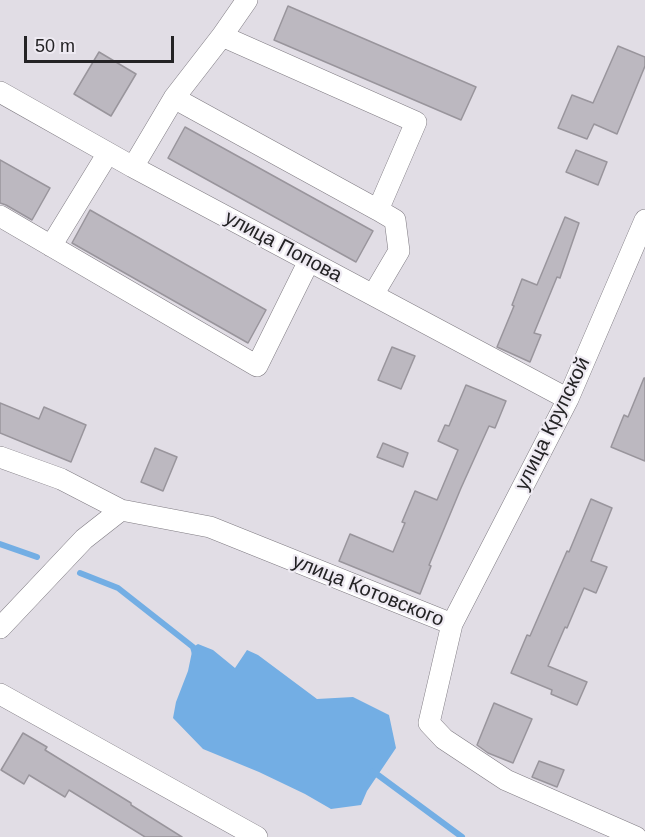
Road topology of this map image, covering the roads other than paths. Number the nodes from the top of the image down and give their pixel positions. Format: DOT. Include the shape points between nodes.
graph roads {
  1 [pos="247,0"];
  2 [pos="222,36"];
  3 [pos="0,92"];
  4 [pos="174,98"];
  5 [pos="108,153"];
  6 [pos="133,167"];
  7 [pos="378,210"];
  8 [pos="0,216"];
  9 [pos="645,220"];
  10 [pos="51,246"];
  11 [pos="309,261"];
  12 [pos="374,295"];
  13 [pos="568,399"];
  14 [pos="0,457"];
  15 [pos="121,510"];
  16 [pos="452,624"];
  17 [pos="0,628"];
  18 [pos="0,694"];
  19 [pos="257,837"];
  20 [pos="636,837"];
  1 -- 2 [label="street"];
  2 -- 4 [label="street"];
  2 -- 7 [label="street" via="416,122"];
  3 -- 5 [label="street, улица Попова"];
  4 -- 6 [label="street"];
  4 -- 7 [label="street"];
  5 -- 6 [label="street, улица Попова"];
  5 -- 10 [label="street"];
  6 -- 11 [label="street, улица Попова"];
  7 -- 12 [label="street" via="395,220 399,251"];
  8 -- 10 [label="street"];
  9 -- 13 [label="street, улица Крупской"];
  10 -- 11 [label="street" via="257,366"];
  11 -- 12 [label="street, улица Попова"];
  12 -- 13 [label="street, улица Попова"];
  13 -- 16 [label="street, улица Крупской"];
  14 -- 15 [label="street, улица Котовского" via="61,479"];
  15 -- 16 [label="street, улица Котовского" via="210,527"];
  15 -- 17 [label="street" via="84,539"];
  16 -- 20 [label="street, улица Котовского" via="429,723 444,739 506,780"];
  18 -- 19 [label="street"];
}
